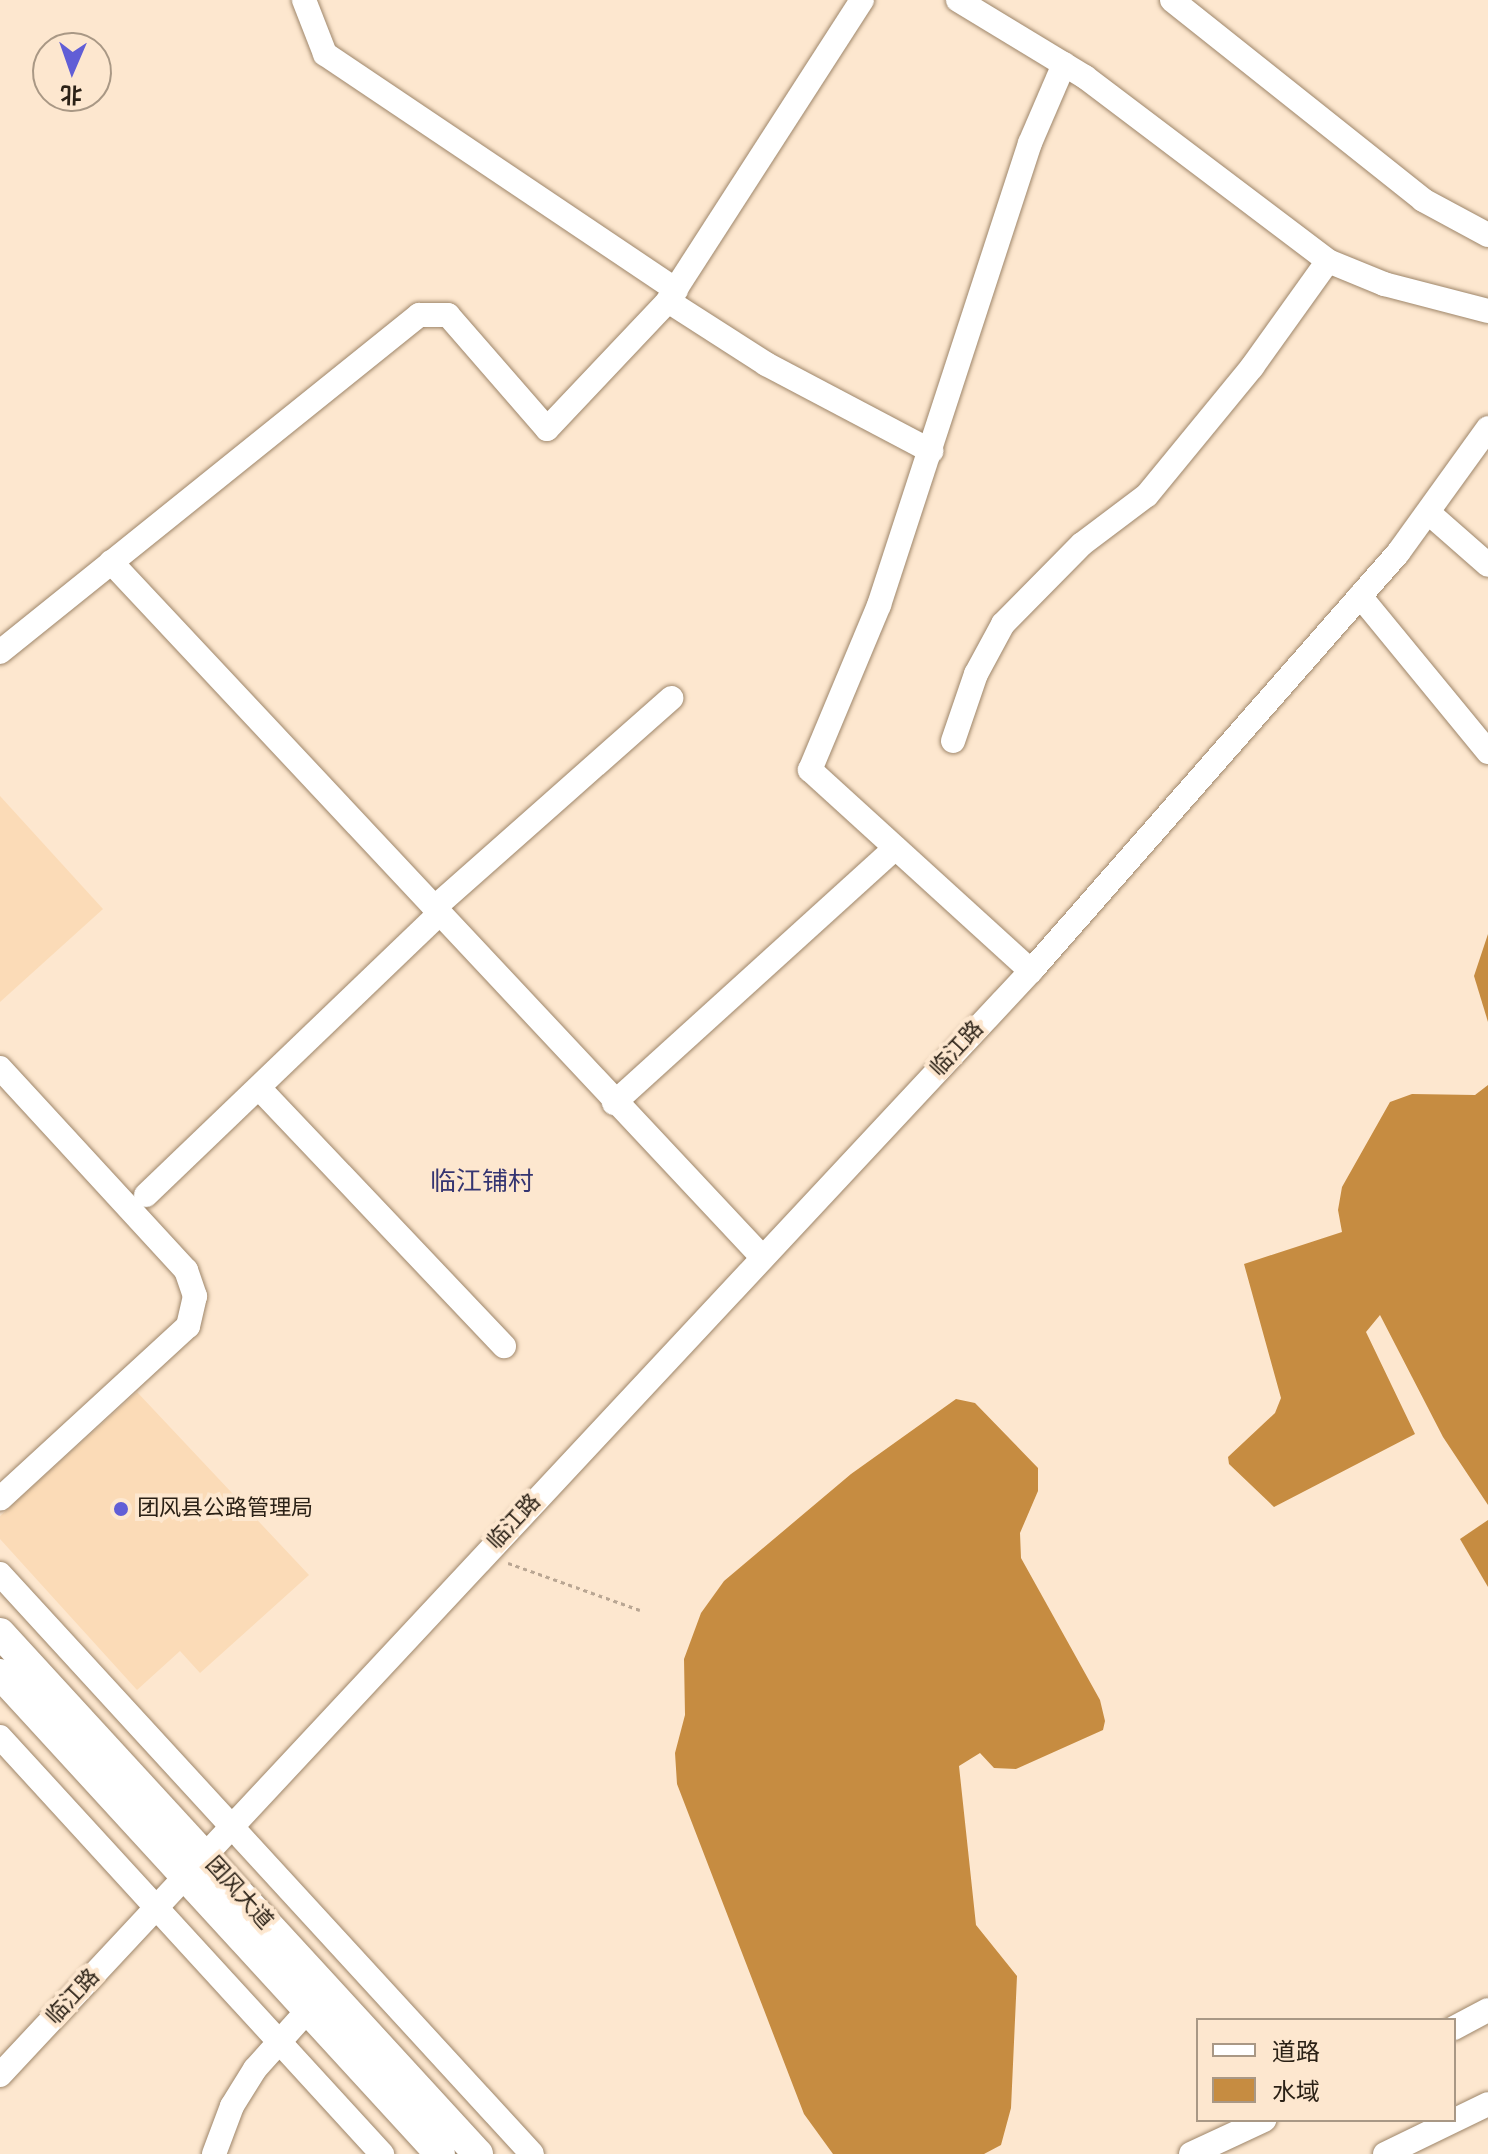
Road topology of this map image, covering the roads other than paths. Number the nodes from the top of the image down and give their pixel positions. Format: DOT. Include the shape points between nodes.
graph roads {
  1 [pos="304,0"];
  2 [pos="862,0"];
  3 [pos="958,0"];
  4 [pos="1172,0"];
  5 [pos="1064,64"];
  6 [pos="1488,235"];
  7 [pos="1328,261"];
  8 [pos="672,295"];
  9 [pos="1488,311"];
  10 [pos="1488,428"];
  11 [pos="931,451"];
  12 [pos="1430,514"];
  13 [pos="111,562"];
  14 [pos="1488,565"];
  15 [pos="1360,596"];
  16 [pos="0,652"];
  17 [pos="671,698"];
  18 [pos="953,741"];
  19 [pos="1488,752"];
  20 [pos="895,848"];
  21 [pos="436,911"];
  22 [pos="1031,971"];
  23 [pos="0,1068"];
  24 [pos="259,1088"];
  25 [pos="614,1103"];
  26 [pos="146,1195"];
  27 [pos="762,1257"];
  28 [pos="504,1346"];
  29 [pos="0,1499"];
  30 [pos="0,1574"];
  31 [pos="0,1633"];
  32 [pos="0,1674"];
  33 [pos="0,1737"];
  34 [pos="232,1827"];
  35 [pos="195,1866"];
  36 [pos="157,1908"];
  37 [pos="308,2010"];
  38 [pos="1488,2010"];
  39 [pos="1456,2027"];
  40 [pos="279,2041"];
  41 [pos="0,2075"];
  42 [pos="1488,2104"];
  43 [pos="1456,2120"];
  44 [pos="1260,2122"];
  45 [pos="1451,2122"];
  46 [pos="214,2154"];
  47 [pos="382,2154"];
  48 [pos="440,2154"];
  49 [pos="478,2154"];
  50 [pos="532,2154"];
  51 [pos="1191,2154"];
  52 [pos="1385,2154"];
  1 -- 8 [label="street" via="325,54"];
  2 -- 8 [label="street"];
  3 -- 5 [label="street"];
  4 -- 6 [label="street" via="1423,200"];
  5 -- 7 [label="street"];
  5 -- 11 [label="street" via="1030,143"];
  7 -- 9 [label="street" via="1384,284"];
  7 -- 18 [label="street" via="1252,367 1147,495 1082,544 1003,624 976,674"];
  8 -- 11 [label="street" via="766,364"];
  8 -- 13 [label="street" via="547,429 448,315 419,315"];
  10 -- 12 [label="street, 临江路"];
  11 -- 20 [label="street" via="879,605 810,770"];
  12 -- 14 [label="street"];
  12 -- 15 [label="street, 临江路"];
  13 -- 16 [label="street"];
  13 -- 21 [label="street"];
  15 -- 19 [label="street"];
  15 -- 22 [label="street, 临江路"];
  17 -- 21 [label="street"];
  20 -- 22 [label="street"];
  20 -- 25 [label="street"];
  21 -- 24 [label="street"];
  21 -- 25 [label="street"];
  22 -- 27 [label="street, 临江路"];
  23 -- 29 [label="street" via="186,1270 195,1296 188,1326"];
  24 -- 26 [label="street"];
  24 -- 28 [label="street"];
  25 -- 27 [label="street"];
  27 -- 34 [label="street, 临江路"];
  30 -- 34 [label="street"];
  31 -- 35 [label="main road, 团风大道"];
  32 -- 35 [label="main road, 团风大道"];
  33 -- 36 [label="street"];
  34 -- 35 [label="street, 临江路"];
  34 -- 50 [label="street"];
  35 -- 36 [label="street, 临江路"];
  35 -- 37 [label="main road, 团风大道"];
  35 -- 49 [label="main road, 团风大道"];
  36 -- 40 [label="street"];
  36 -- 41 [label="street, 临江路"];
  37 -- 40 [label="street"];
  37 -- 48 [label="main road, 团风大道"];
  38 -- 39 [label="street"];
  40 -- 46 [label="street" via="239,2094"];
  40 -- 47 [label="street"];
  42 -- 43 [label="street"];
  44 -- 51 [label="street"];
  45 -- 52 [label="street"];
}
